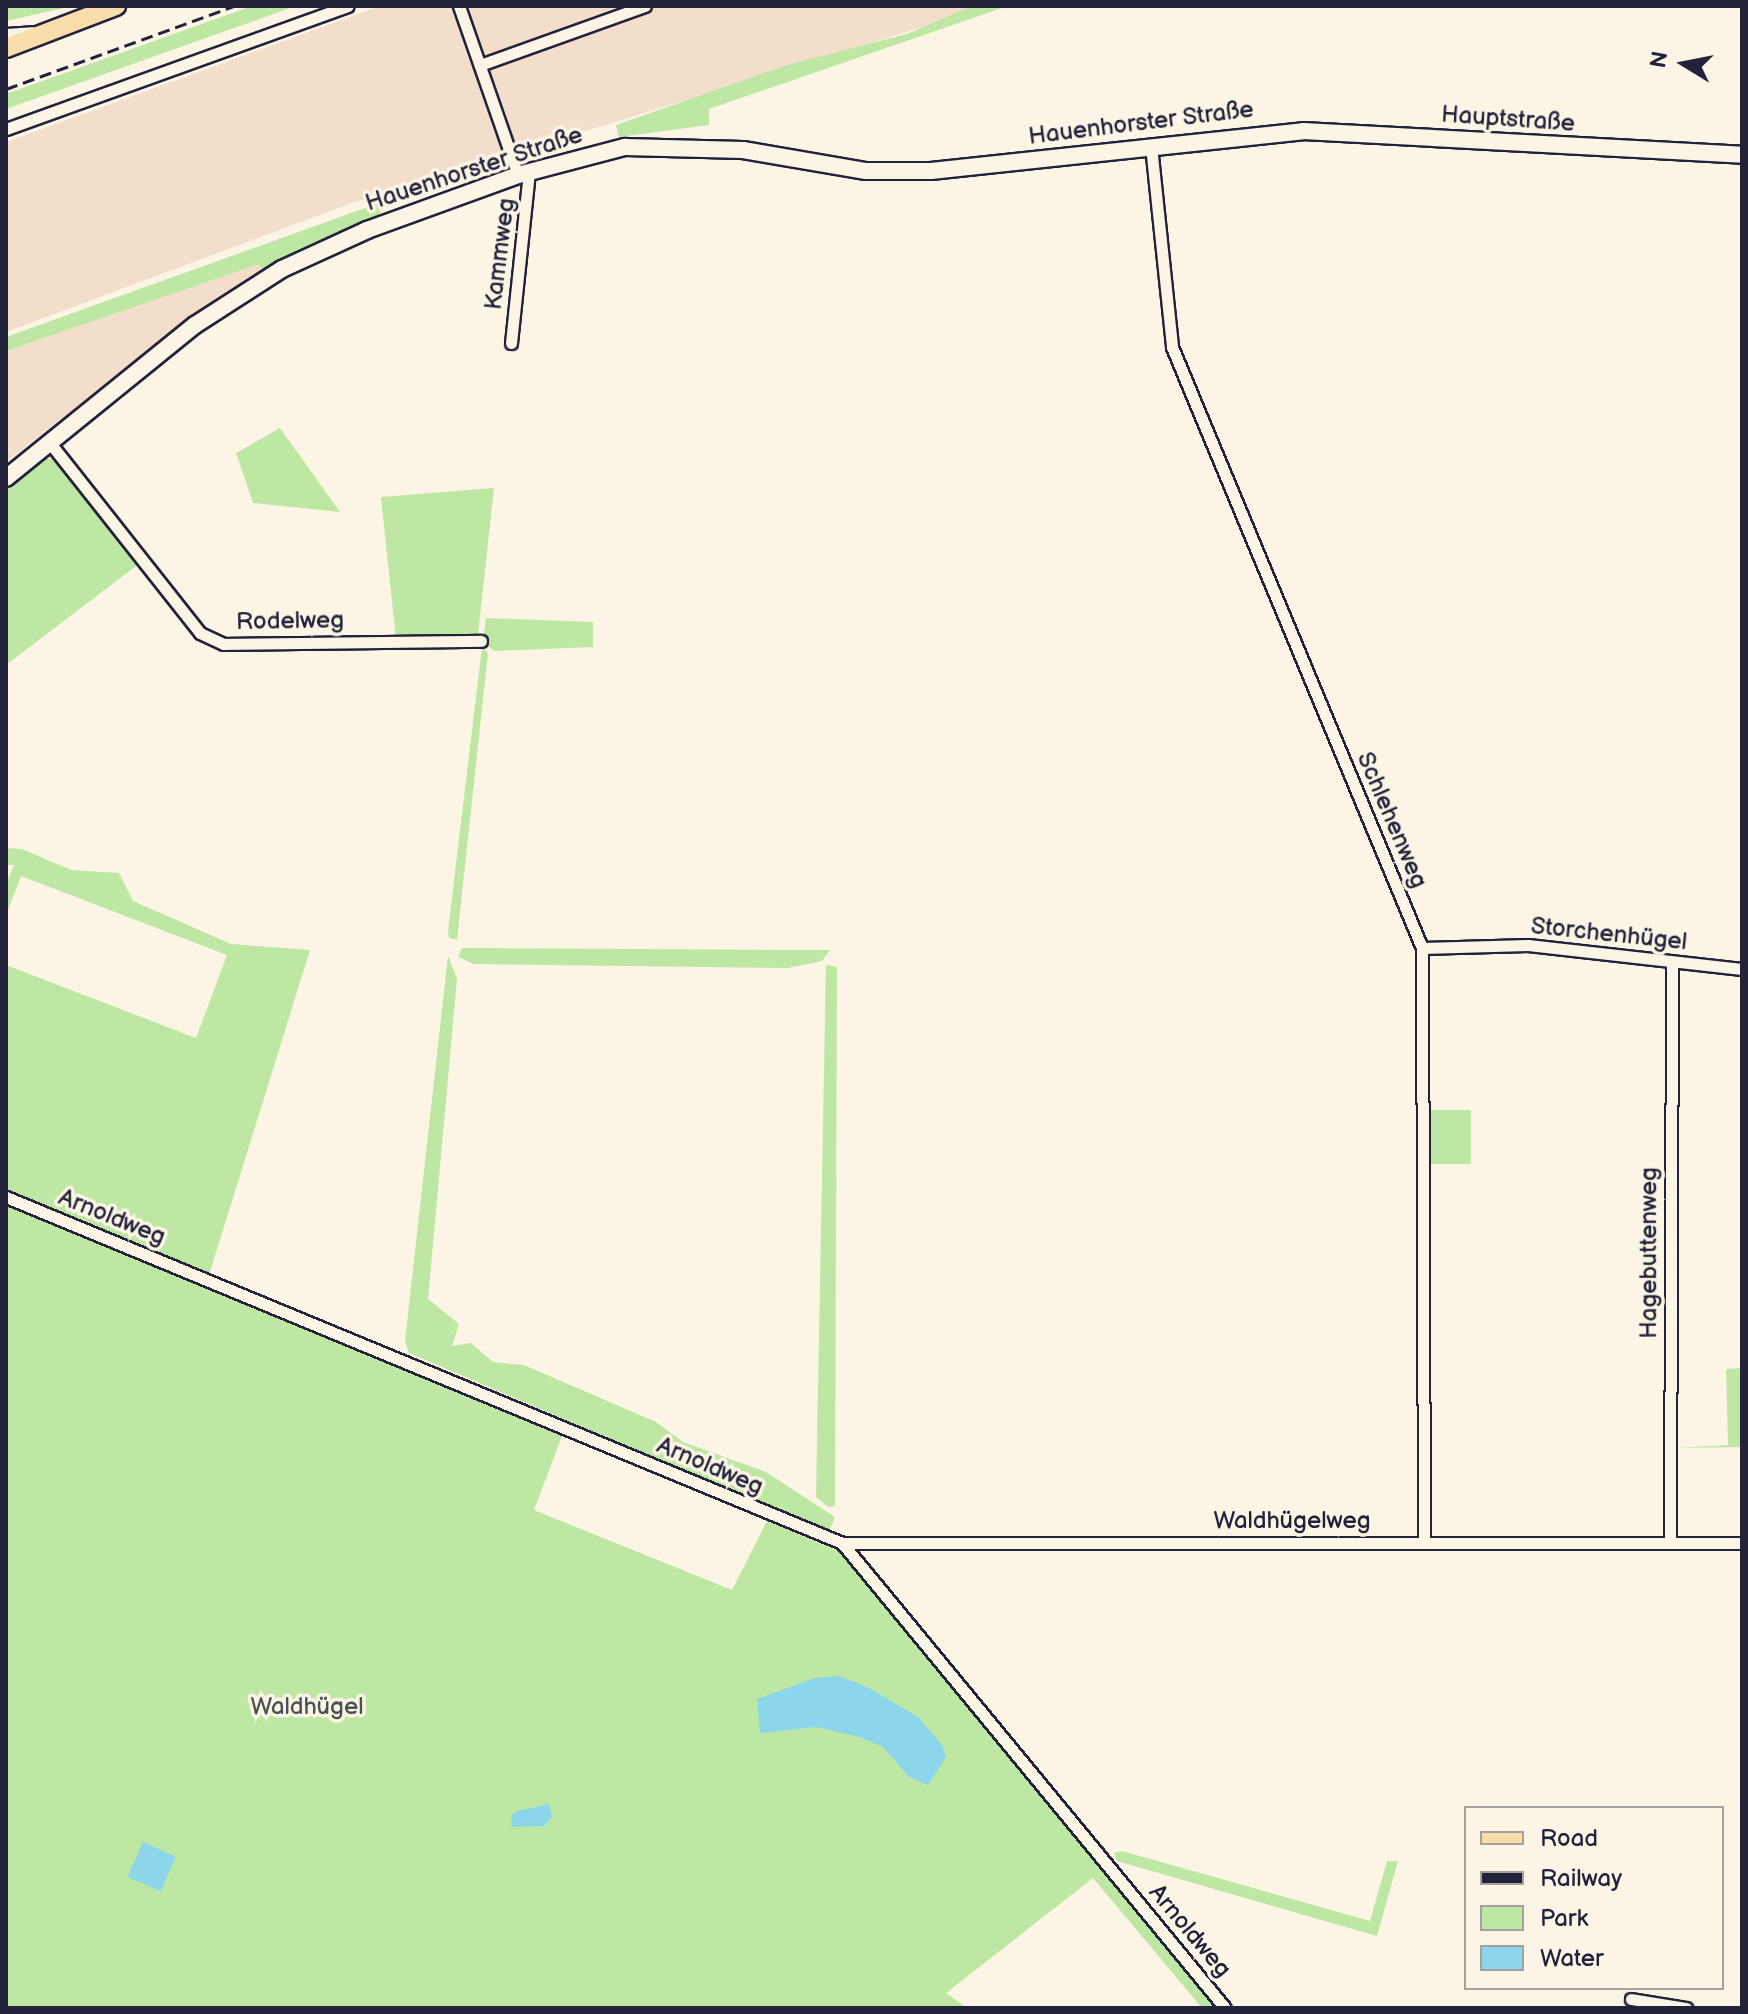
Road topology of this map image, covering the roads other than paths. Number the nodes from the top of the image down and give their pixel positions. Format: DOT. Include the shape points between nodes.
graph roads {
  1 [pos="116,6"];
  2 [pos="348,6"];
  3 [pos="459,6"];
  4 [pos="645,6"];
  5 [pos="52,29"];
  6 [pos="6,34"];
  7 [pos="6,48"];
  8 [pos="480,65"];
  9 [pos="6,129"];
  10 [pos="1272,132"];
  11 [pos="1151,146"];
  12 [pos="1742,155"];
  13 [pos="524,174"];
  14 [pos="511,343"];
  15 [pos="50,443"];
  16 [pos="6,478"];
  17 [pos="481,641"];
  18 [pos="1422,948"];
  19 [pos="1672,964"];
  20 [pos="1742,969"];
  21 [pos="6,1197"];
  22 [pos="1670,1542"];
  23 [pos="842,1543"];
  24 [pos="1424,1543"];
  25 [pos="1742,1543"];
  26 [pos="1631,1999"];
  27 [pos="1225,2008"];
  28 [pos="1686,2008"];
  1 -- 5 [label="main road"];
  2 -- 9 [label="street"];
  3 -- 8 [label="street"];
  4 -- 8 [label="street"];
  5 -- 6 [label="street"];
  5 -- 7 [label="main road"];
  8 -- 13 [label="street"];
  10 -- 11 [label="street, Hauenhorster Straße"];
  10 -- 12 [label="street, Hauptstraße" via="1339,131"];
  11 -- 13 [label="street, Hauenhorster Straße" via="931,171 866,171 684,145 625,147"];
  11 -- 18 [label="street, Schlehenweg" via="1172,347"];
  13 -- 14 [label="street, Kammweg"];
  13 -- 15 [label="street, Hauenhorster Straße" via="367,230 282,269 195,325"];
  15 -- 16 [label="street, Hauenhorster Straße"];
  15 -- 17 [label="street, Rodelweg" via="200,633 224,644"];
  18 -- 19 [label="street, Storchenhügel" via="1528,945"];
  18 -- 24 [label="street, Schlehenweg"];
  19 -- 20 [label="street, Storchenhügel"];
  19 -- 22 [label="street, Hagebuttenweg"];
  21 -- 23 [label="street, Arnoldweg"];
  22 -- 24 [label="street, Waldhügelweg"];
  22 -- 25 [label="street, Waldhügelweg"];
  23 -- 24 [label="street, Waldhügelweg"];
  23 -- 27 [label="street, Arnoldweg"];
  26 -- 28 [label="street"];
}
